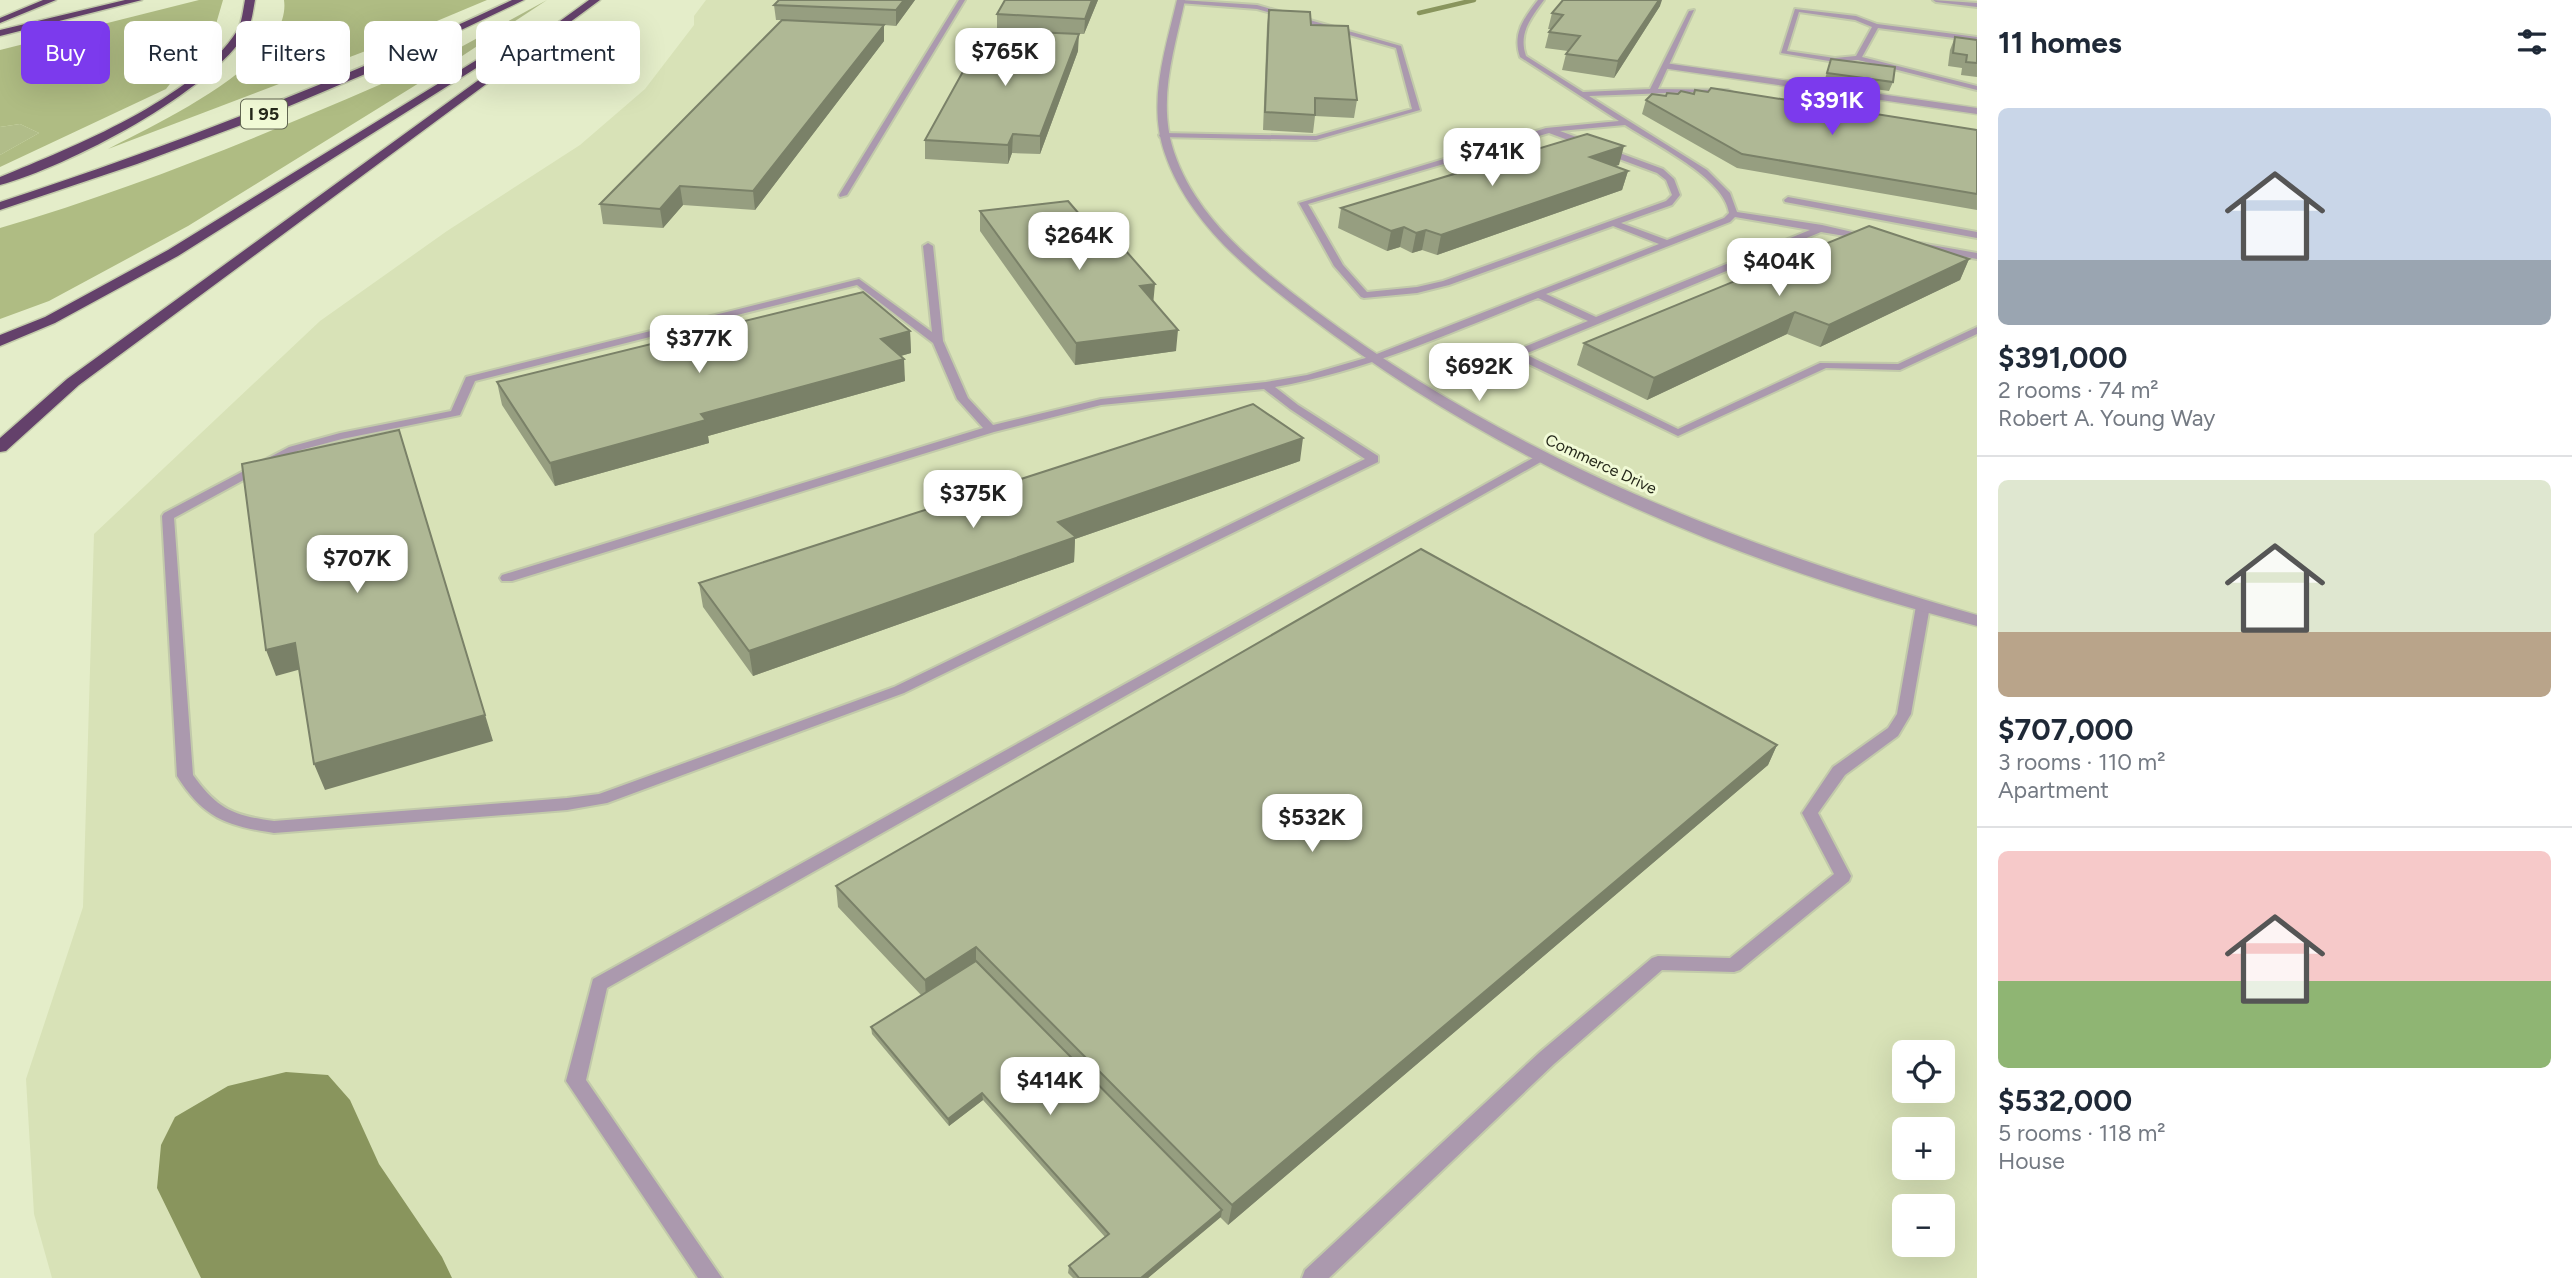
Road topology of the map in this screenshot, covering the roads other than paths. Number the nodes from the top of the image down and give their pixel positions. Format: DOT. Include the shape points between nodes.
graph roads {
  1 [pos="51,0"];
  2 [pos="137,0"];
  3 [pos="250,0"];
  4 [pos="519,0"];
  5 [pos="580,0"];
  6 [pos="595,0"];
  7 [pos="962,0"];
  8 [pos="1541,0"];
  9 [pos="1936,0"];
  10 [pos="1181,1"];
  11 [pos="1945,1"];
  12 [pos="1977,5"];
  13 [pos="1692,11"];
  14 [pos="0,22"];
  15 [pos="1876,26"];
  16 [pos="0,33"];
  17 [pos="1977,39"];
  18 [pos="1858,58"];
  19 [pos="1665,66"];
  20 [pos="1977,88"];
  21 [pos="1653,91"];
  22 [pos="1735,93"];
  23 [pos="1579,94"];
  24 [pos="1977,111"];
  25 [pos="1626,123"];
  26 [pos="1549,130"];
  27 [pos="1163,135"];
  28 [pos="0,181"];
  29 [pos="843,195"];
  30 [pos="1788,200"];
  31 [pos="0,206"];
  32 [pos="1733,214"];
  33 [pos="1615,224"];
  34 [pos="1822,229"];
  35 [pos="1977,235"];
  36 [pos="1887,240"];
  37 [pos="1668,244"];
  38 [pos="1912,244"];
  39 [pos="928,246"];
  40 [pos="1977,256"];
  41 [pos="1540,295"];
  42 [pos="1596,321"];
  43 [pos="1977,330"];
  44 [pos="0,341"];
  45 [pos="938,341"];
  46 [pos="1373,359"];
  47 [pos="1266,385"];
  48 [pos="990,429"];
  49 [pos="0,447"];
  50 [pos="1542,457"];
  51 [pos="508,578"];
  52 [pos="1923,606"];
  53 [pos="1977,621"];
  54 [pos="711,1278"];
  55 [pos="1313,1278"];
  1 -- 14 [label="highway"];
  2 -- 16 [label="highway"];
  3 -- 28 [label="highway" via="239,39 180,92 88,143"];
  4 -- 31 [label="highway, I 95" via="328,89"];
  5 -- 44 [label="highway" via="173,253 50,320"];
  6 -- 49 [label="highway" via="84,373"];
  7 -- 29 [label="lane"];
  8 -- 23 [label="lane" via="1520,30 1517,46 1536,68"];
  9 -- 11 [label="lane"];
  10 -- 27 [label="street, Commerce Drive" via="1160,93"];
  10 -- 27 [label="lane" via="1257,7 1399,47 1416,110 1316,138"];
  11 -- 12 [label="lane"];
  13 -- 19 [label="lane"];
  15 -- 17 [label="lane"];
  15 -- 18 [label="lane"];
  15 -- 18 [label="lane" via="1856,18 1797,10 1783,52 1835,60"];
  18 -- 20 [label="lane"];
  19 -- 21 [label="lane"];
  19 -- 24 [label="street"];
  21 -- 22 [label="lane"];
  21 -- 23 [label="lane"];
  23 -- 25 [label="lane"];
  25 -- 26 [label="lane"];
  25 -- 32 [label="lane" via="1719,184"];
  26 -- 33 [label="lane" via="1640,162 1671,179 1676,195 1669,203"];
  26 -- 33 [label="lane" via="1303,203 1345,274 1364,295 1446,283"];
  27 -- 46 [label="street, Commerce Drive" via="1181,181 1227,241 1306,311"];
  30 -- 35 [label="lane"];
  32 -- 34 [label="lane"];
  32 -- 37 [label="lane" via="1718,225"];
  33 -- 37 [label="lane"];
  34 -- 36 [label="lane"];
  34 -- 42 [label="lane"];
  37 -- 41 [label="lane"];
  38 -- 40 [label="lane"];
  39 -- 45 [label="lane"];
  41 -- 42 [label="lane"];
  41 -- 46 [label="lane"];
  42 -- 43 [label="lane" via="1516,354 1678,432 1824,365 1900,368"];
  45 -- 47 [label="lane" via="859,282 470,379 456,414 293,449 168,516 186,776 203,803 235,822 274,827 601,799 732,752 899,690 1374,459"];
  45 -- 48 [label="lane" via="963,399"];
  46 -- 47 [label="lane"];
  46 -- 50 [label="street, Commerce Drive"];
  47 -- 48 [label="lane" via="1129,397"];
  48 -- 51 [label="lane"];
  50 -- 52 [label="street, Commerce Drive" via="1711,531"];
  50 -- 54 [label="lane" via="599,984 576,1081"];
  52 -- 53 [label="street, Commerce Drive"];
  52 -- 55 [label="lane" via="1904,714 1893,732 1839,771 1810,813 1843,876 1734,965 1658,963 1547,1058"];
}
